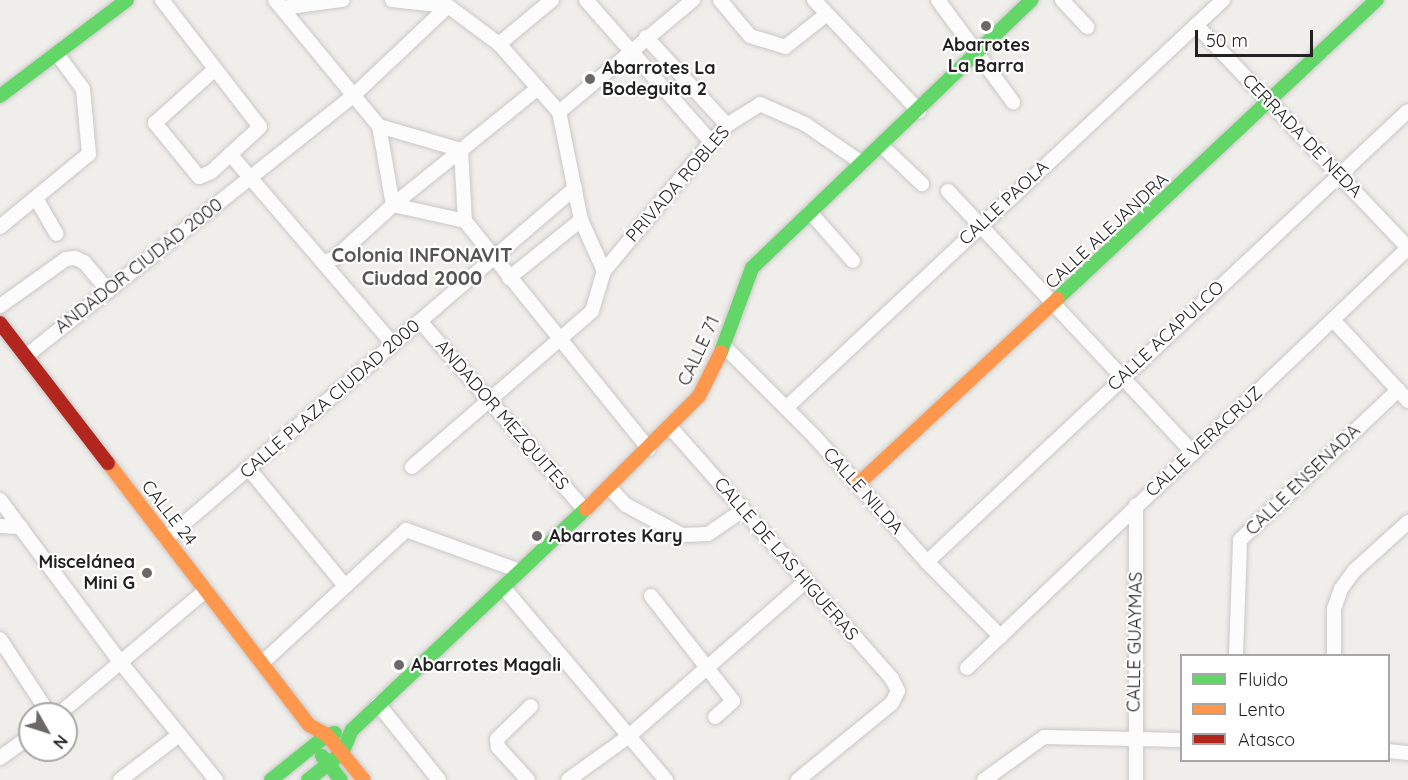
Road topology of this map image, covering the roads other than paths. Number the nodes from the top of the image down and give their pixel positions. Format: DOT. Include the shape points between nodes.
graph roads {
  1 [pos="127,0"];
  2 [pos="162,0"];
  3 [pos="342,0"];
  4 [pos="392,0"];
  5 [pos="552,0"];
  6 [pos="586,0"];
  7 [pos="693,0"];
  8 [pos="720,0"];
  9 [pos="814,0"];
  10 [pos="938,0"];
  11 [pos="1031,0"];
  12 [pos="1062,0"];
  13 [pos="1223,0"];
  14 [pos="1377,0"];
  15 [pos="279,4"];
  16 [pos="448,6"];
  17 [pos="827,14"];
  18 [pos="1196,25"];
  19 [pos="1087,27"];
  20 [pos="646,38"];
  21 [pos="499,44"];
  22 [pos="631,48"];
  23 [pos="978,52"];
  24 [pos="57,54"];
  25 [pos="213,71"];
  26 [pos="537,89"];
  27 [pos="355,94"];
  28 [pos="0,96"];
  29 [pos="1013,102"];
  30 [pos="1271,102"];
  31 [pos="918,111"];
  32 [pos="1408,111"];
  33 [pos="559,112"];
  34 [pos="727,125"];
  35 [pos="379,126"];
  36 [pos="711,141"];
  37 [pos="883,147"];
  38 [pos="461,150"];
  39 [pos="231,154"];
  40 [pos="862,164"];
  41 [pos="1339,175"];
  42 [pos="251,177"];
  43 [pos="922,184"];
  44 [pos="574,188"];
  45 [pos="948,191"];
  46 [pos="37,200"];
  47 [pos="393,205"];
  48 [pos="810,212"];
  49 [pos="465,220"];
  50 [pos="581,220"];
  51 [pos="978,226"];
  52 [pos="0,227"];
  53 [pos="57,234"];
  54 [pos="1408,248"];
  55 [pos="492,257"];
  56 [pos="853,261"];
  57 [pos="324,262"];
  58 [pos="604,271"];
  59 [pos="509,278"];
  60 [pos="108,291"];
  61 [pos="1054,305"];
  62 [pos="0,306"];
  63 [pos="420,321"];
  64 [pos="1334,321"];
  65 [pos="0,324"];
  66 [pos="558,339"];
  67 [pos="393,344"];
  68 [pos="724,346"];
  69 [pos="26,356"];
  70 [pos="1122,378"];
  71 [pos="1398,390"];
  72 [pos="1408,401"];
  73 [pos="489,402"];
  74 [pos="786,408"];
  75 [pos="671,429"];
  76 [pos="649,449"];
  77 [pos="1193,453"];
  78 [pos="412,467"];
  79 [pos="249,469"];
  80 [pos="858,484"];
  81 [pos="609,487"];
  82 [pos="0,500"];
  83 [pos="1136,505"];
  84 [pos="585,510"];
  85 [pos="743,510"];
  86 [pos="1408,522"];
  87 [pos="0,526"];
  88 [pos="21,527"];
  89 [pos="166,539"];
  90 [pos="927,562"];
  91 [pos="520,571"];
  92 [pos="807,581"];
  93 [pos="345,586"];
  94 [pos="503,587"];
  95 [pos="206,590"];
  96 [pos="651,596"];
  97 [pos="1001,637"];
  98 [pos="0,639"];
  99 [pos="1236,654"];
  100 [pos="1334,654"];
  101 [pos="122,663"];
  102 [pos="262,663"];
  103 [pos="705,668"];
  104 [pos="967,668"];
  105 [pos="41,702"];
  106 [pos="74,702"];
  107 [pos="378,704"];
  108 [pos="531,706"];
  109 [pos="715,717"];
  110 [pos="309,725"];
  111 [pos="352,730"];
  112 [pos="179,735"];
  113 [pos="327,735"];
  114 [pos="629,736"];
  115 [pos="1134,739"];
  116 [pos="1180,740"];
  117 [pos="18,745"];
  118 [pos="313,746"];
  119 [pos="1390,751"];
  120 [pos="342,753"];
  121 [pos="1408,753"];
  122 [pos="0,758"];
  123 [pos="328,764"];
  124 [pos="120,780"];
  125 [pos="216,780"];
  126 [pos="271,780"];
  127 [pos="308,780"];
  128 [pos="341,780"];
  129 [pos="364,780"];
  130 [pos="439,780"];
  131 [pos="528,780"];
  132 [pos="568,780"];
  133 [pos="666,780"];
  134 [pos="798,780"];
  135 [pos="984,780"];
  136 [pos="1136,780"];
  1 -- 24 [label="street"];
  2 -- 25 [label="street"];
  3 -- 15 [label="street"];
  4 -- 16 [label="street"];
  5 -- 21 [label="street"];
  6 -- 22 [label="street"];
  7 -- 20 [label="street"];
  8 -- 17 [label="street" via="750,36 784,47"];
  9 -- 17 [label="street"];
  10 -- 23 [label="street"];
  11 -- 23 [label="street, CALLE 71"];
  12 -- 19 [label="street"];
  13 -- 18 [label="street, CALLE PAOLA"];
  14 -- 30 [label="street, CALLE ALEJANDRA"];
  15 -- 27 [label="street"];
  16 -- 21 [label="street"];
  16 -- 27 [label="street, ANDADOR CIUDAD 2000"];
  17 -- 31 [label="street"];
  18 -- 30 [label="street, CERRADA DE NEDA"];
  18 -- 51 [label="street, CALLE PAOLA"];
  20 -- 22 [label="street"];
  20 -- 34 [label="street"];
  21 -- 26 [label="street"];
  22 -- 33 [label="street"];
  22 -- 36 [label="street"];
  23 -- 29 [label="street"];
  23 -- 31 [label="street, CALLE 71"];
  24 -- 28 [label="street"];
  24 -- 46 [label="street" via="83,89 89,154"];
  25 -- 39 [label="street" via="260,127"];
  25 -- 39 [label="street" via="155,123 199,177"];
  26 -- 33 [label="street"];
  26 -- 38 [label="street"];
  27 -- 35 [label="street"];
  27 -- 42 [label="street, ANDADOR CIUDAD 2000"];
  30 -- 41 [label="street, CERRADA DE NEDA"];
  30 -- 61 [label="street, CALLE ALEJANDRA"];
  31 -- 37 [label="street, CALLE 71"];
  32 -- 41 [label="street, CALLE ACAPULCO"];
  33 -- 44 [label="street"];
  34 -- 36 [label="street, PRIVADA ROBLES"];
  34 -- 40 [label="street, PRIVADA ROBLES" via="760,104 805,124"];
  35 -- 38 [label="street"];
  35 -- 47 [label="street"];
  36 -- 58 [label="street, PRIVADA ROBLES"];
  37 -- 40 [label="street, CALLE 71"];
  37 -- 43 [label="street"];
  38 -- 47 [label="street"];
  38 -- 49 [label="street"];
  39 -- 42 [label="street"];
  40 -- 48 [label="street, CALLE 71"];
  41 -- 54 [label="street, CERRADA DE NEDA"];
  41 -- 70 [label="street, CALLE ACAPULCO"];
  42 -- 57 [label="street"];
  42 -- 60 [label="street, ANDADOR CIUDAD 2000"];
  44 -- 50 [label="street"];
  44 -- 55 [label="street, CALLE PLAZA CIUDAD 2000"];
  45 -- 51 [label="street"];
  46 -- 52 [label="street"];
  46 -- 53 [label="street"];
  47 -- 49 [label="street"];
  47 -- 57 [label="street" via="334,258"];
  48 -- 56 [label="street"];
  48 -- 68 [label="street, CALLE 71" via="752,268"];
  49 -- 55 [label="street"];
  50 -- 58 [label="street"];
  50 -- 59 [label="street"];
  51 -- 61 [label="street"];
  51 -- 74 [label="street, CALLE PAOLA"];
  54 -- 64 [label="street, CALLE VERACRUZ"];
  55 -- 59 [label="street"];
  55 -- 63 [label="street, CALLE PLAZA CIUDAD 2000"];
  57 -- 67 [label="street"];
  58 -- 66 [label="street" via="592,311"];
  59 -- 66 [label="street"];
  60 -- 62 [label="street" via="84,262 66,259"];
  60 -- 69 [label="street, ANDADOR CIUDAD 2000"];
  61 -- 70 [label="street"];
  61 -- 80 [label="street, CALLE ALEJANDRA"];
  63 -- 67 [label="street, CALLE PLAZA CIUDAD 2000"];
  63 -- 73 [label="street, ANDADOR MEZQUITES"];
  64 -- 71 [label="street"];
  64 -- 77 [label="street, CALLE VERACRUZ"];
  65 -- 69 [label="street, CALLE 24"];
  66 -- 73 [label="street"];
  66 -- 76 [label="street"];
  67 -- 79 [label="street, CALLE PLAZA CIUDAD 2000"];
  68 -- 74 [label="street, CALLE NILDA"];
  68 -- 75 [label="street, CALLE 71" via="699,396"];
  69 -- 89 [label="street, CALLE 24"];
  70 -- 77 [label="street"];
  70 -- 90 [label="street, CALLE ACAPULCO"];
  71 -- 72 [label="street"];
  71 -- 99 [label="street, CALLE ENSENADA" via="1240,540"];
  73 -- 78 [label="street"];
  73 -- 84 [label="street, ANDADOR MEZQUITES"];
  74 -- 80 [label="street, CALLE NILDA"];
  75 -- 76 [label="street, CALLE 71"];
  75 -- 85 [label="street, CALLE DE LAS HIGUERAS"];
  76 -- 81 [label="street, CALLE 71"];
  77 -- 83 [label="street, CALLE VERACRUZ"];
  79 -- 89 [label="street, CALLE PLAZA CIUDAD 2000"];
  79 -- 93 [label="street"];
  80 -- 90 [label="street, CALLE NILDA"];
  81 -- 84 [label="street, CALLE 71"];
  81 -- 85 [label="street" via="626,505 682,535 708,534"];
  82 -- 88 [label="street"];
  83 -- 97 [label="street, CALLE VERACRUZ"];
  83 -- 115 [label="street, CALLE GUAYMAS"];
  84 -- 91 [label="street, CALLE 71"];
  85 -- 92 [label="street, CALLE DE LAS HIGUERAS"];
  86 -- 100 [label="street" via="1354,571 1341,589 1334,609"];
  87 -- 88 [label="street"];
  88 -- 101 [label="street"];
  89 -- 95 [label="street, CALLE 24"];
  90 -- 97 [label="street, CALLE NILDA"];
  91 -- 93 [label="street" via="406,530"];
  91 -- 94 [label="street, CALLE 71"];
  92 -- 103 [label="street"];
  92 -- 134 [label="street, CALLE DE LAS HIGUERAS" via="892,679 898,691 892,704"];
  93 -- 102 [label="street"];
  94 -- 107 [label="street, CALLE 71"];
  94 -- 114 [label="street"];
  95 -- 101 [label="street"];
  95 -- 102 [label="street, CALLE 24"];
  96 -- 103 [label="street"];
  97 -- 104 [label="street, CALLE VERACRUZ"];
  98 -- 105 [label="street"];
  101 -- 106 [label="street"];
  101 -- 112 [label="street"];
  102 -- 110 [label="street, CALLE 24"];
  103 -- 109 [label="street" via="734,701"];
  103 -- 114 [label="street"];
  107 -- 111 [label="street, CALLE 71"];
  107 -- 130 [label="street"];
  108 -- 131 [label="street" via="497,739 498,747"];
  110 -- 113 [label="street, CALLE 24"];
  110 -- 118 [label="street, CALLE 24"];
  111 -- 113 [label="street"];
  111 -- 120 [label="street, CALLE 71"];
  112 -- 124 [label="street"];
  112 -- 125 [label="street"];
  113 -- 118 [label="street"];
  113 -- 120 [label="street, CALLE 24"];
  114 -- 132 [label="street"];
  114 -- 133 [label="street"];
  115 -- 116 [label="street"];
  115 -- 135 [label="street" via="1044,737"];
  115 -- 136 [label="street, CALLE GUAYMAS"];
  117 -- 122 [label="street"];
  118 -- 123 [label="street, CALLE 24"];
  118 -- 126 [label="street"];
  119 -- 121 [label="street"];
  120 -- 123 [label="street"];
  120 -- 129 [label="street, CALLE 24"];
  123 -- 127 [label="street"];
  123 -- 128 [label="street, CALLE 24"];
}
